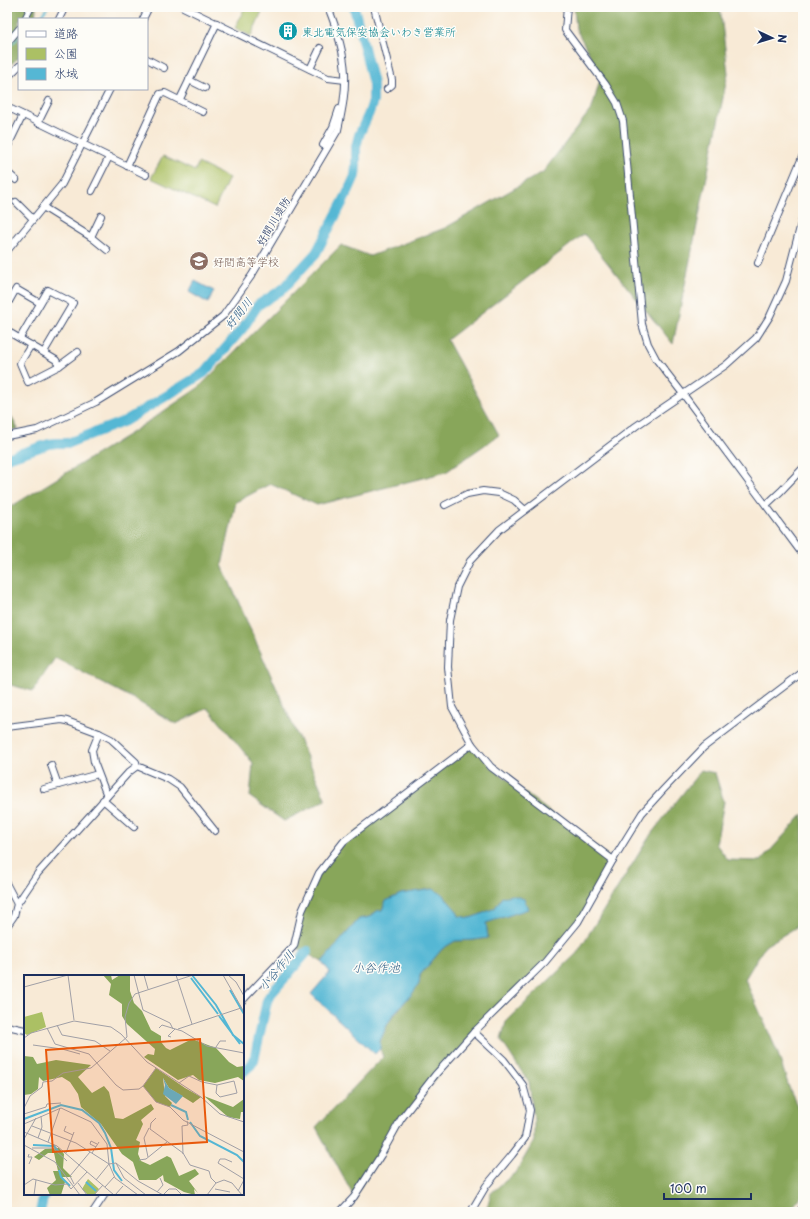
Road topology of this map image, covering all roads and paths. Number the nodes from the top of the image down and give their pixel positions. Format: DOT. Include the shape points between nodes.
graph roads {
  1 [pos="32,7"];
  2 [pos="65,7"];
  3 [pos="149,7"];
  4 [pos="183,7"];
  5 [pos="328,7"];
  6 [pos="374,7"];
  7 [pos="567,7"];
  8 [pos="26,18"];
  9 [pos="60,18"];
  10 [pos="144,18"];
  11 [pos="217,23"];
  12 [pos="18,30"];
  13 [pos="7,43"];
  14 [pos="320,48"];
  15 [pos="148,60"];
  16 [pos="18,67"];
  17 [pos="164,68"];
  18 [pos="310,69"];
  19 [pos="7,78"];
  20 [pos="189,80"];
  21 [pos="345,80"];
  22 [pos="205,88"];
  23 [pos="387,89"];
  24 [pos="109,90"];
  25 [pos="180,99"];
  26 [pos="344,99"];
  27 [pos="49,101"];
  28 [pos="7,107"];
  29 [pos="203,112"];
  30 [pos="23,116"];
  31 [pos="38,123"];
  32 [pos="82,144"];
  33 [pos="323,145"];
  34 [pos="7,148"];
  35 [pos="803,155"];
  36 [pos="109,157"];
  37 [pos="126,166"];
  38 [pos="7,172"];
  39 [pos="146,175"];
  40 [pos="16,180"];
  41 [pos="92,191"];
  42 [pos="16,202"];
  43 [pos="44,208"];
  44 [pos="101,216"];
  45 [pos="803,216"];
  46 [pos="33,219"];
  47 [pos="91,237"];
  48 [pos="107,250"];
  49 [pos="7,251"];
  50 [pos="758,263"];
  51 [pos="40,303"];
  52 [pos="7,305"];
  53 [pos="7,330"];
  54 [pos="20,338"];
  55 [pos="31,344"];
  56 [pos="44,352"];
  57 [pos="78,352"];
  58 [pos="59,366"];
  59 [pos="683,394"];
  60 [pos="7,436"];
  61 [pos="803,468"];
  62 [pos="445,505"];
  63 [pos="766,505"];
  64 [pos="525,510"];
  65 [pos="803,555"];
  66 [pos="803,672"];
  67 [pos="7,727"];
  68 [pos="99,733"];
  69 [pos="472,744"];
  70 [pos="51,765"];
  71 [pos="137,766"];
  72 [pos="98,774"];
  73 [pos="58,785"];
  74 [pos="44,789"];
  75 [pos="105,798"];
  76 [pos="134,827"];
  77 [pos="215,831"];
  78 [pos="613,860"];
  79 [pos="7,885"];
  80 [pos="17,904"];
  81 [pos="7,926"];
  82 [pos="244,999"];
  83 [pos="7,1026"];
  84 [pos="24,1030"];
  85 [pos="474,1032"];
  86 [pos="104,1195"];
  87 [pos="803,1207"];
  88 [pos="93,1212"];
  89 [pos="340,1212"];
  90 [pos="471,1212"];
  91 [pos="799,1212"];
  1 -- 8 [label="street"];
  2 -- 9 [label="street"];
  3 -- 10 [label="street"];
  4 -- 11 [label="street"];
  5 -- 21 [label="street, 好間川堤防" via="343,54"];
  6 -- 23 [label="street" via="392,80 392,85"];
  7 -- 59 [label="street" via="565,30 606,85 623,121 642,324 656,359"];
  11 -- 18 [label="street"];
  11 -- 20 [label="street"];
  12 -- 13 [label="street"];
  14 -- 18 [label="street"];
  15 -- 17 [label="street"];
  16 -- 19 [label="street"];
  18 -- 21 [label="street" via="328,78"];
  20 -- 22 [label="street"];
  20 -- 25 [label="street"];
  21 -- 26 [label="street, 好間川堤防"];
  24 -- 32 [label="street"];
  26 -- 33 [label="street"];
  26 -- 60 [label="street, 好間川堤防" via="338,130 252,274 223,316 179,351 96,402 37,430"];
  27 -- 31 [label="street"];
  28 -- 30 [label="street"];
  29 -- 37 [label="street" via="165,93 160,94"];
  30 -- 31 [label="street"];
  30 -- 34 [label="street"];
  31 -- 32 [label="street"];
  32 -- 36 [label="street"];
  32 -- 43 [label="street" via="62,184"];
  35 -- 50 [label="street"];
  36 -- 37 [label="street"];
  36 -- 41 [label="street"];
  37 -- 39 [label="street"];
  38 -- 40 [label="street"];
  42 -- 46 [label="street"];
  43 -- 46 [label="street"];
  43 -- 47 [label="street"];
  44 -- 47 [label="street"];
  45 -- 59 [label="street" via="786,281 770,316 756,338 726,365"];
  46 -- 49 [label="street"];
  47 -- 48 [label="street"];
  51 -- 52 [label="street" via="16,289"];
  51 -- 54 [label="street"];
  51 -- 56 [label="street" via="48,290 73,304"];
  53 -- 54 [label="street"];
  54 -- 55 [label="street"];
  55 -- 56 [label="street"];
  55 -- 58 [label="street" via="20,363 28,382"];
  56 -- 58 [label="street" via="56,360"];
  57 -- 58 [label="street"];
  59 -- 63 [label="street"];
  59 -- 64 [label="street" via="636,426"];
  61 -- 63 [label="street"];
  62 -- 64 [label="street" via="467,494 483,491 499,493 514,500"];
  63 -- 65 [label="street"];
  64 -- 69 [label="street" via="499,530 470,561 457,587 450,620 448,667 452,706"];
  66 -- 78 [label="street" via="704,747 642,814"];
  67 -- 68 [label="street" via="62,720"];
  68 -- 71 [label="street" via="111,739 136,762"];
  68 -- 72 [label="street" via="92,750"];
  69 -- 78 [label="street" via="491,767"];
  69 -- 82 [label="street" via="344,841 319,873 302,911 294,946"];
  70 -- 73 [label="street"];
  71 -- 75 [label="street"];
  71 -- 77 [label="street" via="168,779 180,788"];
  72 -- 73 [label="street"];
  72 -- 75 [label="street"];
  73 -- 74 [label="street"];
  75 -- 76 [label="street"];
  75 -- 80 [label="street" via="38,873"];
  78 -- 85 [label="street" via="578,922 545,962"];
  79 -- 80 [label="street"];
  80 -- 81 [label="street" via="14,916"];
  83 -- 84 [label="street"];
  85 -- 89 [label="street" via="434,1075 401,1119 354,1197"];
  85 -- 90 [label="street" via="504,1060 523,1085 530,1110 525,1138 486,1186"];
  86 -- 88 [label="street"];
  87 -- 91 [label="street"];
}
